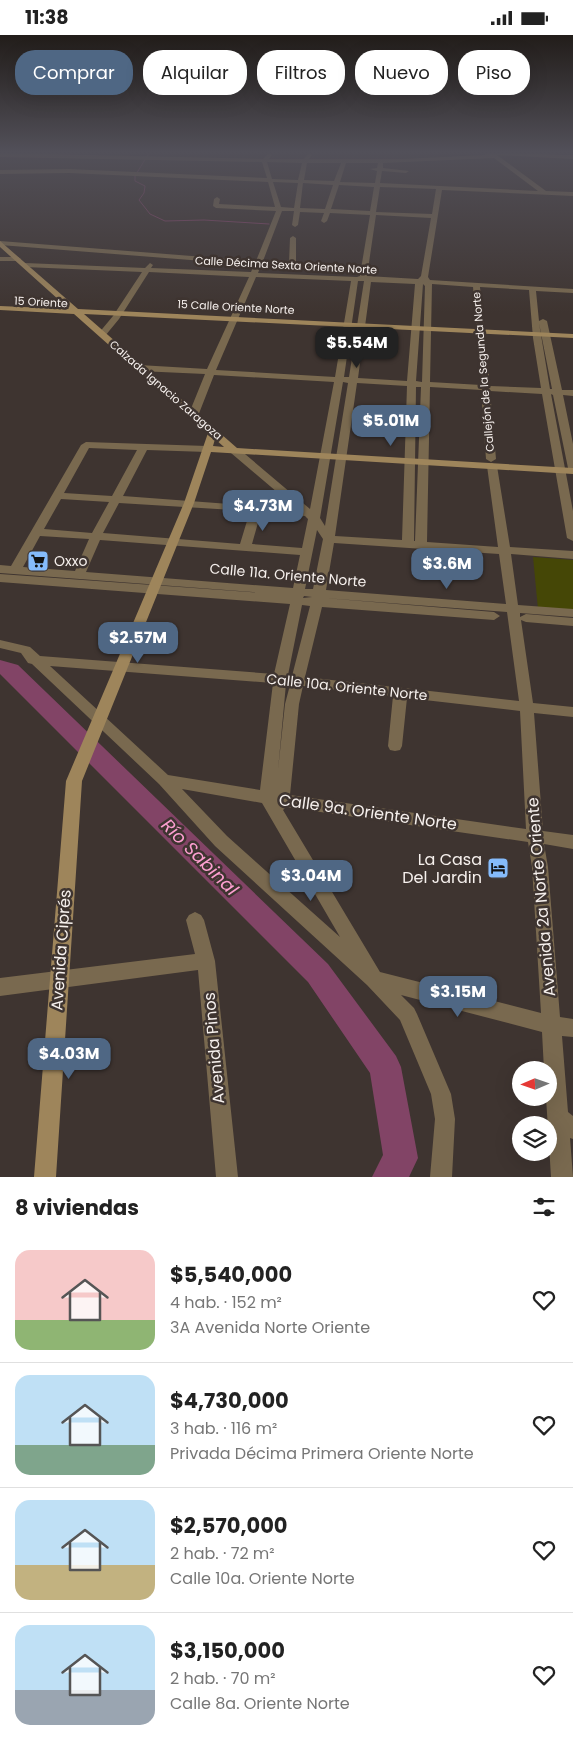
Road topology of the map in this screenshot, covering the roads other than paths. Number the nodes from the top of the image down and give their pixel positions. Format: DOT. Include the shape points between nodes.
graph roads {
  1 [pos="220,206"];
  2 [pos="278,206"];
  3 [pos="298,206"];
  4 [pos="329,206"];
  5 [pos="374,206"];
  6 [pos="435,206"];
  7 [pos="279,210"];
  8 [pos="298,211"];
  9 [pos="327,212"];
  10 [pos="373,214"];
  11 [pos="433,216"];
  12 [pos="324,221"];
  13 [pos="295,225"];
  14 [pos="293,238"];
  15 [pos="0,243"];
  16 [pos="157,255"];
  17 [pos="0,259"];
  18 [pos="18,259"];
  19 [pos="54,260"];
  20 [pos="259,262"];
  21 [pos="292,265"];
  22 [pos="28,268"];
  23 [pos="145,272"];
  24 [pos="251,277"];
  25 [pos="362,279"];
  26 [pos="424,283"];
  27 [pos="476,286"];
  28 [pos="536,289"];
  29 [pos="573,291"];
  30 [pos="0,310"];
  31 [pos="80,314"];
  32 [pos="118,315"];
  33 [pos="233,321"];
  34 [pos="349,327"];
  35 [pos="360,328"];
  36 [pos="414,330"];
  37 [pos="427,331"];
  38 [pos="481,333"];
  39 [pos="102,334"];
  40 [pos="542,336"];
  41 [pos="573,336"];
  42 [pos="573,340"];
  43 [pos="143,372"];
  44 [pos="209,375"];
  45 [pos="338,383"];
  46 [pos="352,384"];
  47 [pos="412,387"];
  48 [pos="425,387"];
  49 [pos="486,391"];
  50 [pos="573,393"];
  51 [pos="547,394"];
  52 [pos="559,395"];
  53 [pos="573,399"];
  54 [pos="194,416"];
  55 [pos="210,441"];
  56 [pos="225,442"];
  57 [pos="143,448"];
  58 [pos="235,451"];
  59 [pos="326,452"];
  60 [pos="342,453"];
  61 [pos="410,457"];
  62 [pos="422,458"];
  63 [pos="491,462"];
  64 [pos="558,466"];
  65 [pos="573,467"];
  66 [pos="58,496"];
  67 [pos="114,501"];
  68 [pos="189,503"];
  69 [pos="257,509"];
  70 [pos="311,515"];
  71 [pos="38,531"];
  72 [pos="96,537"];
  73 [pos="573,538"];
  74 [pos="329,539"];
  75 [pos="174,541"];
  76 [pos="415,545"];
  77 [pos="244,547"];
  78 [pos="503,551"];
  79 [pos="306,552"];
  80 [pos="573,555"];
  81 [pos="0,569"];
  82 [pos="15,570"];
  83 [pos="79,575"];
  84 [pos="0,578"];
  85 [pos="155,585"];
  86 [pos="297,596"];
  87 [pos="318,597"];
  88 [pos="514,613"];
  89 [pos="573,613"];
  90 [pos="573,622"];
  91 [pos="0,644"];
  92 [pos="33,660"];
  93 [pos="122,666"];
  94 [pos="280,679"];
  95 [pos="296,681"];
  96 [pos="400,693"];
  97 [pos="527,707"];
  98 [pos="573,712"];
  99 [pos="97,722"];
  100 [pos="395,746"];
  101 [pos="164,780"];
  102 [pos="275,802"];
  103 [pos="535,837"];
  104 [pos="573,842"];
  105 [pos="195,920"];
  106 [pos="206,961"];
  107 [pos="374,979"];
  108 [pos="58,981"];
  109 [pos="0,987"];
  110 [pos="551,1025"];
  111 [pos="573,1028"];
  112 [pos="565,1123"];
  113 [pos="45,1177"];
  114 [pos="227,1177"];
  115 [pos="440,1177"];
  116 [pos="562,1177"];
  1 -- 7 [label="street"];
  2 -- 7 [label="street"];
  3 -- 8 [label="street"];
  4 -- 9 [label="street"];
  5 -- 10 [label="street"];
  6 -- 11 [label="street"];
  7 -- 8 [label="street"];
  7 -- 20 [label="street"];
  8 -- 9 [label="street"];
  8 -- 13 [label="street"];
  9 -- 10 [label="street"];
  9 -- 12 [label="street"];
  10 -- 11 [label="street"];
  10 -- 25 [label="street"];
  11 -- 26 [label="street"];
  14 -- 21 [label="street"];
  15 -- 18 [label="street, Calzada Ignacio Zaragoza"];
  15 -- 19 [label="street"];
  16 -- 19 [label="street"];
  16 -- 20 [label="street"];
  16 -- 23 [label="street"];
  17 -- 18 [label="street"];
  18 -- 22 [label="street, Calzada Ignacio Zaragoza"];
  19 -- 22 [label="street, Calle Décima Sexta Oriente Norte"];
  19 -- 23 [label="street, Calle Décima Sexta Oriente Norte"];
  20 -- 21 [label="street"];
  20 -- 24 [label="street"];
  21 -- 25 [label="street"];
  22 -- 31 [label="street, Calzada Ignacio Zaragoza"];
  23 -- 24 [label="street, Calle Décima Sexta Oriente Norte"];
  23 -- 32 [label="street"];
  24 -- 25 [label="street, Calle Décima Sexta Oriente Norte"];
  24 -- 33 [label="street"];
  25 -- 26 [label="street, Calle Décima Sexta Oriente Norte"];
  25 -- 34 [label="street"];
  25 -- 35 [label="street"];
  26 -- 27 [label="street, Calle Décima Sexta Oriente Norte"];
  26 -- 36 [label="street"];
  26 -- 37 [label="street"];
  27 -- 28 [label="street, Calle Décima Sexta Oriente Norte"];
  27 -- 38 [label="street, Callejón de la Segunda Norte"];
  28 -- 29 [label="street, Calle Décima Sexta Oriente Norte"];
  28 -- 40 [label="street"];
  30 -- 31 [label="street, 15 Oriente"];
  31 -- 32 [label="street, 15 Calle Oriente Norte"];
  31 -- 39 [label="street, Calzada Ignacio Zaragoza"];
  32 -- 33 [label="street, 15 Calle Oriente Norte"];
  32 -- 39 [label="street"];
  33 -- 34 [label="street, 15 Calle Oriente Norte"];
  33 -- 44 [label="street"];
  34 -- 35 [label="street, 15 Calle Oriente Norte"];
  34 -- 45 [label="street"];
  35 -- 36 [label="street, 15 Calle Oriente Norte"];
  35 -- 46 [label="street"];
  36 -- 37 [label="street, 15 Calle Oriente Norte"];
  36 -- 47 [label="street"];
  37 -- 38 [label="street, 15 Calle Oriente Norte"];
  37 -- 48 [label="street"];
  38 -- 40 [label="street, 15 Calle Oriente Norte"];
  38 -- 49 [label="street, Callejón de la Segunda Norte"];
  39 -- 43 [label="street, Calzada Ignacio Zaragoza"];
  40 -- 41 [label="street, 15 Calle Oriente Norte"];
  40 -- 42 [label="street, 15 Calle Oriente Norte"];
  40 -- 51 [label="street"];
  40 -- 52 [label="street"];
  43 -- 44 [label="street"];
  43 -- 54 [label="street, Calzada Ignacio Zaragoza"];
  44 -- 45 [label="street"];
  44 -- 54 [label="street"];
  45 -- 46 [label="street"];
  45 -- 59 [label="street"];
  46 -- 47 [label="street"];
  46 -- 60 [label="street"];
  47 -- 48 [label="street"];
  47 -- 61 [label="street"];
  48 -- 49 [label="street"];
  48 -- 62 [label="street"];
  49 -- 51 [label="street"];
  49 -- 63 [label="street, Callejón de la Segunda Norte"];
  50 -- 52 [label="street"];
  51 -- 52 [label="street"];
  51 -- 64 [label="street"];
  52 -- 53 [label="street"];
  52 -- 65 [label="street"];
  54 -- 55 [label="street, Calzada Ignacio Zaragoza"];
  55 -- 56 [label="street"];
  55 -- 57 [label="street"];
  55 -- 58 [label="street"];
  55 -- 68 [label="street, Avenida Ciprés"];
  56 -- 58 [label="street, Calzada Ignacio Zaragoza"];
  56 -- 59 [label="street"];
  57 -- 66 [label="street" via="86,445"];
  57 -- 67 [label="street"];
  58 -- 59 [label="street"];
  58 -- 70 [label="street, Calzada Ignacio Zaragoza"];
  59 -- 60 [label="street"];
  59 -- 70 [label="street"];
  60 -- 61 [label="street"];
  60 -- 74 [label="street"];
  61 -- 62 [label="street"];
  61 -- 76 [label="street"];
  62 -- 63 [label="street"];
  62 -- 76 [label="street"];
  63 -- 64 [label="street"];
  63 -- 78 [label="street, Callejón de la Segunda Norte"];
  64 -- 65 [label="street"];
  64 -- 73 [label="street"];
  66 -- 67 [label="street"];
  66 -- 71 [label="street"];
  67 -- 68 [label="street"];
  67 -- 72 [label="street"];
  68 -- 69 [label="street"];
  68 -- 75 [label="street, Avenida Ciprés"];
  69 -- 70 [label="street"];
  69 -- 77 [label="street"];
  70 -- 74 [label="street, Calzada Ignacio Zaragoza"];
  70 -- 79 [label="street"];
  71 -- 72 [label="street"];
  71 -- 82 [label="street"];
  72 -- 75 [label="street"];
  72 -- 83 [label="street"];
  74 -- 76 [label="street"];
  74 -- 87 [label="street"];
  75 -- 77 [label="street"];
  75 -- 85 [label="street, Avenida Ciprés"];
  76 -- 78 [label="street"];
  77 -- 79 [label="street"];
  78 -- 80 [label="street"];
  78 -- 88 [label="street, Callejón de la Segunda Norte"];
  79 -- 86 [label="street"];
  81 -- 82 [label="street, Calle 11a. Oriente Norte"];
  82 -- 83 [label="street, Calle 11a. Oriente Norte"];
  83 -- 85 [label="street, Calle 11a. Oriente Norte"];
  84 -- 85 [label="street, Calle 11a. Oriente Norte"];
  85 -- 86 [label="street, Calle 11a. Oriente Norte"];
  85 -- 93 [label="street, Avenida Ciprés"];
  86 -- 87 [label="street, Calle 11a. Oriente Norte"];
  86 -- 94 [label="street"];
  87 -- 88 [label="street, Calle 11a. Oriente Norte"];
  87 -- 95 [label="street"];
  88 -- 89 [label="street, Calle 11a. Oriente Norte"];
  88 -- 90 [label="street, Calle 11a. Oriente Norte"];
  88 -- 97 [label="street, Avenida 2a Norte Oriente"];
  91 -- 92 [label="street" via="25,650"];
  92 -- 93 [label="street, Calle 10a. Oriente Norte"];
  92 -- 99 [label="street"];
  93 -- 94 [label="street, Calle 10a. Oriente Norte"];
  93 -- 99 [label="street, Avenida Ciprés"];
  94 -- 95 [label="street, Calle 10a. Oriente Norte"];
  94 -- 102 [label="street"];
  95 -- 96 [label="street, Calle 10a. Oriente Norte"];
  95 -- 102 [label="street"];
  96 -- 97 [label="street, Calle 10a. Oriente Norte"];
  96 -- 100 [label="street"];
  97 -- 98 [label="street, Calle 10a. Oriente Norte"];
  97 -- 103 [label="street, Avenida 2a Norte Oriente"];
  99 -- 101 [label="street"];
  99 -- 108 [label="street, Avenida Ciprés" via="75,776"];
  101 -- 102 [label="street, Calle 9a. Oriente Norte"];
  101 -- 107 [label="street" via="221,841"];
  102 -- 103 [label="street, Calle 9a. Oriente Norte"];
  102 -- 107 [label="street"];
  103 -- 104 [label="street, Calle 9a. Oriente Norte"];
  103 -- 110 [label="street, Avenida 2a Norte Oriente"];
  105 -- 106 [label="street, Avenida Pinos"];
  106 -- 108 [label="street"];
  106 -- 114 [label="street, Avenida Pinos"];
  107 -- 110 [label="street"];
  107 -- 115 [label="street" via="407,1014 441,1094 444,1119"];
  108 -- 109 [label="street"];
  108 -- 113 [label="street, Avenida Ciprés"];
  110 -- 111 [label="street"];
  110 -- 112 [label="street, Avenida 2a Norte Oriente"];
  112 -- 116 [label="street, Avenida 2a Norte Oriente"];
}
